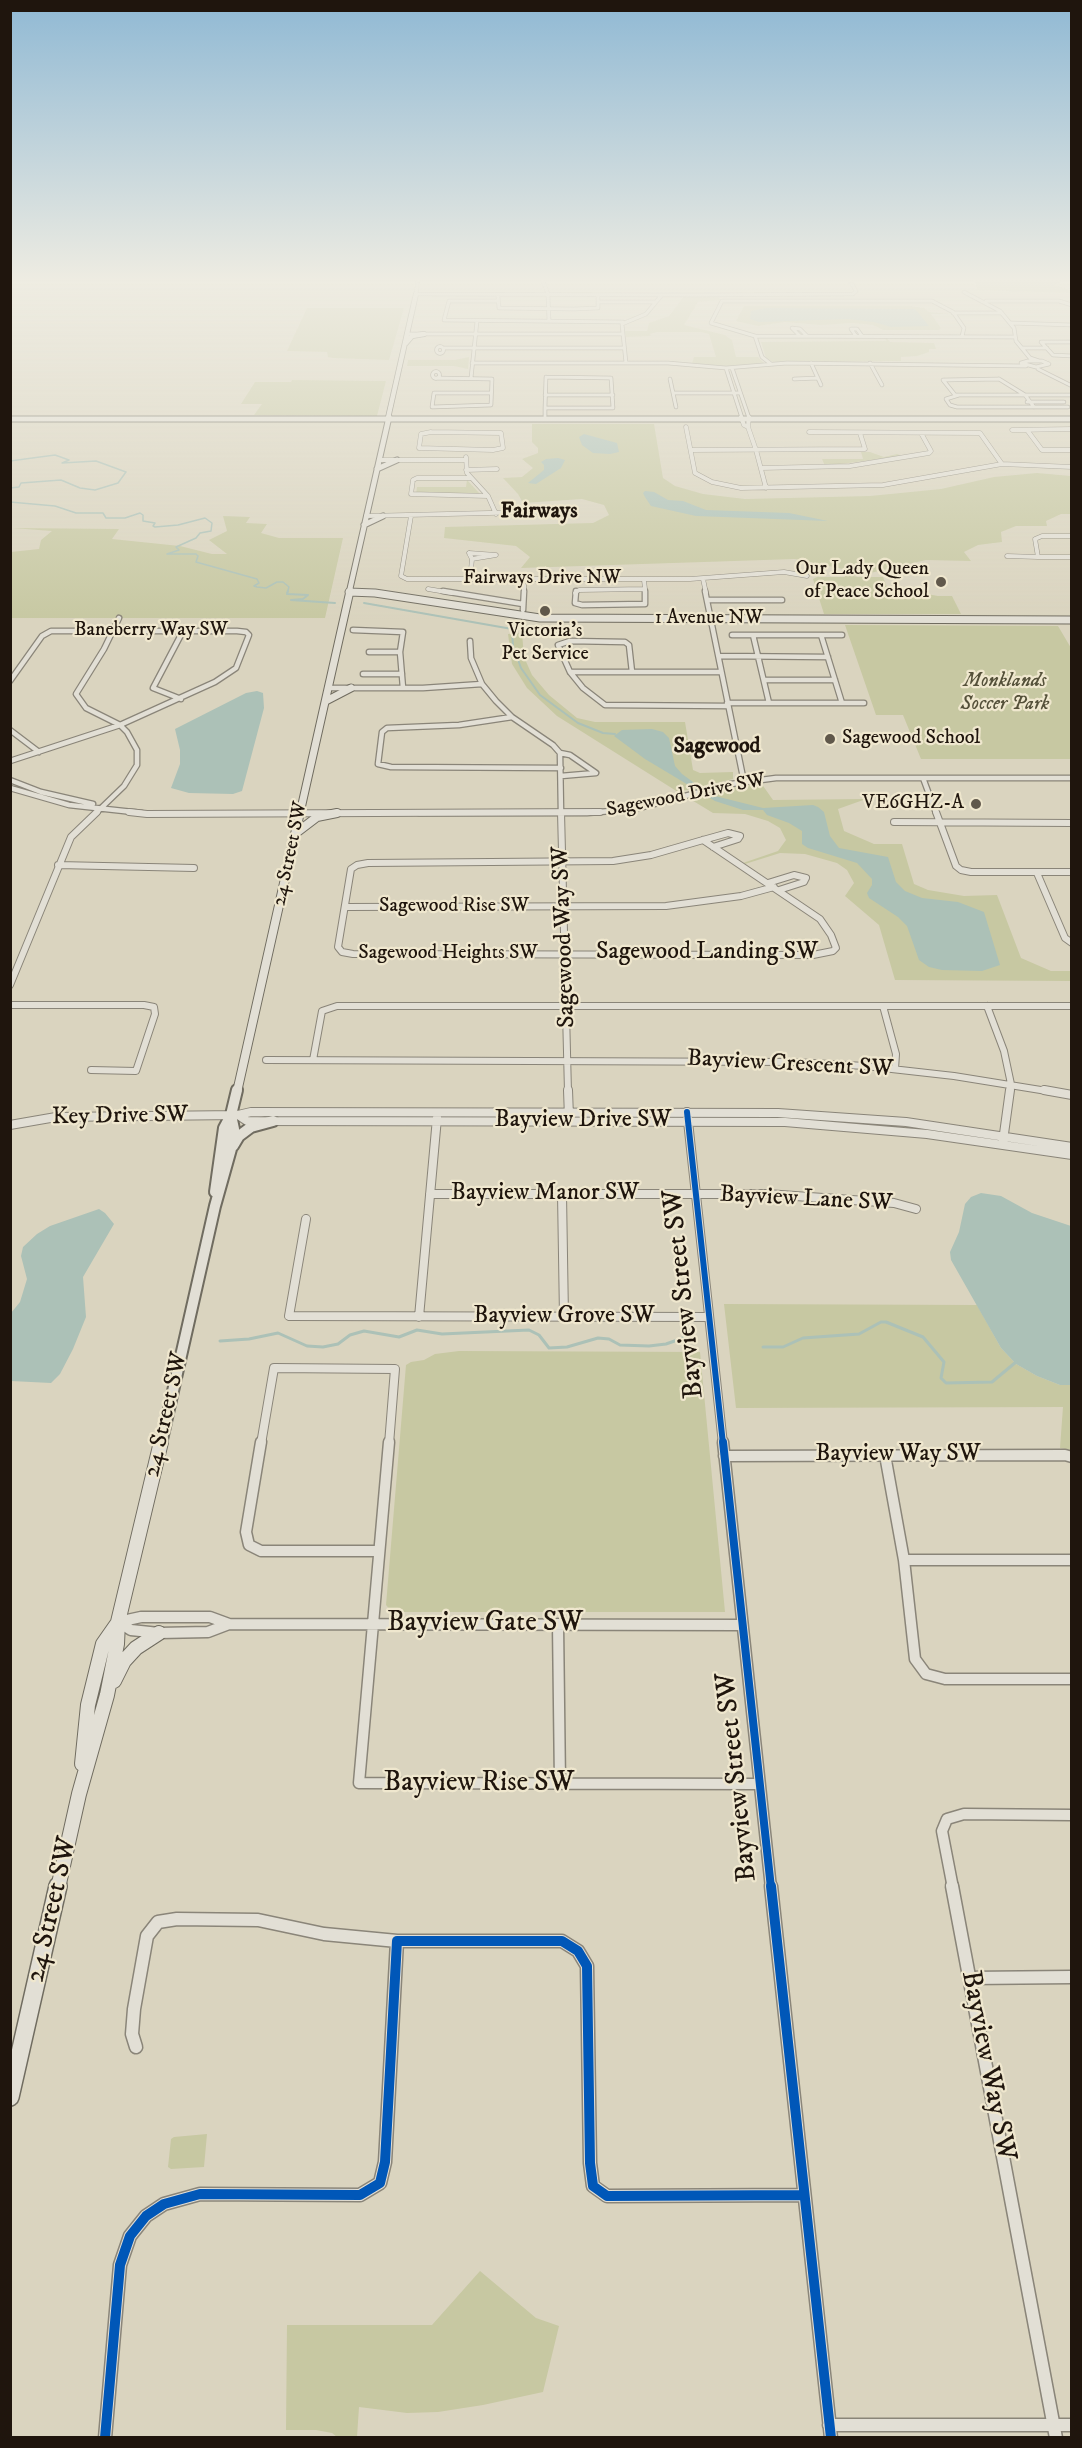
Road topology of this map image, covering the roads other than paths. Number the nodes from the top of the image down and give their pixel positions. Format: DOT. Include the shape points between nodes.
graph roads {
  1 [pos="394,393"];
  2 [pos="434,393"];
  3 [pos="491,393"];
  4 [pos="673,393"];
  5 [pos="734,393"];
  6 [pos="740,393"];
  7 [pos="953,393"];
  8 [pos="1022,393"];
  9 [pos="545,395"];
  10 [pos="613,395"];
  11 [pos="960,395"];
  12 [pos="1025,395"];
  13 [pos="1071,395"];
  14 [pos="948,402"];
  15 [pos="1030,402"];
  16 [pos="1064,402"];
  17 [pos="676,407"];
  18 [pos="977,407"];
  19 [pos="1015,407"];
  20 [pos="1034,407"];
  21 [pos="1053,407"];
  22 [pos="1068,407"];
  23 [pos="545,408"];
  24 [pos="983,415"];
  25 [pos="1021,415"];
  26 [pos="1059,415"];
  27 [pos="545,416"];
  28 [pos="388,418"];
  29 [pos="10,419"];
  30 [pos="536,419"];
  31 [pos="567,419"];
  32 [pos="742,420"];
  33 [pos="405,421"];
  34 [pos="748,421"];
  35 [pos="1071,421"];
  36 [pos="686,427"];
  37 [pos="385,430"];
  38 [pos="1012,430"];
  39 [pos="1027,430"];
  40 [pos="1070,431"];
  41 [pos="809,432"];
  42 [pos="860,433"];
  43 [pos="921,433"];
  44 [pos="466,450"];
  45 [pos="691,450"];
  46 [pos="756,450"];
  47 [pos="1071,450"];
  48 [pos="379,460"];
  49 [pos="397,460"];
  50 [pos="465,460"];
  51 [pos="1002,464"];
  52 [pos="1071,467"];
  53 [pos="761,468"];
  54 [pos="377,469"];
  55 [pos="497,469"];
  56 [pos="466,470"];
  57 [pos="470,478"];
  58 [pos="766,488"];
  59 [pos="488,496"];
  60 [pos="570,511"];
  61 [pos="496,514"];
  62 [pos="366,516"];
  63 [pos="383,516"];
  64 [pos="411,516"];
  65 [pos="364,525"];
  66 [pos="1071,536"];
  67 [pos="1007,556"];
  68 [pos="1038,557"];
  69 [pos="1071,557"];
  70 [pos="472,559"];
  71 [pos="807,576"];
  72 [pos="470,579"];
  73 [pos="479,579"];
  74 [pos="644,579"];
  75 [pos="703,579"];
  76 [pos="524,585"];
  77 [pos="428,589"];
  78 [pos="645,589"];
  79 [pos="349,592"];
  80 [pos="478,596"];
  81 [pos="708,600"];
  82 [pos="782,600"];
  83 [pos="712,616"];
  84 [pos="119,618"];
  85 [pos="1071,620"];
  86 [pos="353,630"];
  87 [pos="113,631"];
  88 [pos="183,631"];
  89 [pos="732,635"];
  90 [pos="753,635"];
  91 [pos="821,635"];
  92 [pos="842,635"];
  93 [pos="470,640"];
  94 [pos="369,652"];
  95 [pos="400,652"];
  96 [pos="718,656"];
  97 [pos="758,656"];
  98 [pos="828,657"];
  99 [pos="570,672"];
  100 [pos="632,672"];
  101 [pos="721,672"];
  102 [pos="363,674"];
  103 [pos="402,674"];
  104 [pos="764,680"];
  105 [pos="835,680"];
  106 [pos="10,681"];
  107 [pos="482,684"];
  108 [pos="328,688"];
  109 [pos="351,688"];
  110 [pos="403,688"];
  111 [pos="181,699"];
  112 [pos="326,701"];
  113 [pos="769,703"];
  114 [pos="842,703"];
  115 [pos="864,703"];
  116 [pos="728,705"];
  117 [pos="512,717"];
  118 [pos="120,725"];
  119 [pos="10,730"];
  120 [pos="39,753"];
  121 [pos="560,753"];
  122 [pos="10,761"];
  123 [pos="561,768"];
  124 [pos="561,776"];
  125 [pos="923,778"];
  126 [pos="1071,778"];
  127 [pos="10,780"];
  128 [pos="744,782"];
  129 [pos="10,788"];
  130 [pos="102,808"];
  131 [pos="301,813"];
  132 [pos="337,813"];
  133 [pos="561,813"];
  134 [pos="894,822"];
  135 [pos="941,823"];
  136 [pos="1071,823"];
  137 [pos="296,833"];
  138 [pos="703,840"];
  139 [pos="713,847"];
  140 [pos="562,863"];
  141 [pos="58,866"];
  142 [pos="194,868"];
  143 [pos="1071,872"];
  144 [pos="1037,873"];
  145 [pos="774,887"];
  146 [pos="345,907"];
  147 [pos="563,907"];
  148 [pos="1071,943"];
  149 [pos="566,954"];
  150 [pos="10,985"];
  151 [pos="10,1005"];
  152 [pos="567,1005"];
  153 [pos="883,1006"];
  154 [pos="987,1006"];
  155 [pos="1071,1006"];
  156 [pos="266,1060"];
  157 [pos="313,1060"];
  158 [pos="568,1060"];
  159 [pos="895,1069"];
  160 [pos="91,1070"];
  161 [pos="1011,1084"];
  162 [pos="1071,1095"];
  163 [pos="437,1113"];
  164 [pos="234,1115"];
  165 [pos="687,1116"];
  166 [pos="569,1117"];
  167 [pos="273,1121"];
  168 [pos="436,1122"];
  169 [pos="10,1125"];
  170 [pos="1003,1140"];
  171 [pos="1071,1147"];
  172 [pos="231,1149"];
  173 [pos="1071,1155"];
  174 [pos="430,1194"];
  175 [pos="562,1194"];
  176 [pos="696,1194"];
  177 [pos="214,1206"];
  178 [pos="916,1209"];
  179 [pos="306,1219"];
  180 [pos="419,1317"];
  181 [pos="564,1317"];
  182 [pos="709,1317"];
  183 [pos="885,1455"];
  184 [pos="724,1456"];
  185 [pos="1071,1457"];
  186 [pos="379,1551"];
  187 [pos="904,1560"];
  188 [pos="1071,1560"];
  189 [pos="118,1622"];
  190 [pos="229,1624"];
  191 [pos="372,1624"];
  192 [pos="558,1624"];
  193 [pos="742,1625"];
  194 [pos="159,1633"];
  195 [pos="1071,1679"];
  196 [pos="107,1695"];
  197 [pos="560,1784"];
  198 [pos="759,1784"];
  199 [pos="79,1794"];
  200 [pos="1071,1815"];
  201 [pos="398,1941"];
  202 [pos="1071,1977"];
  203 [pos="970,1978"];
  204 [pos="136,2047"];
  205 [pos="10,2097"];
  206 [pos="804,2195"];
  207 [pos="1071,2425"];
  208 [pos="830,2431"];
  209 [pos="1055,2431"];
  210 [pos="105,2438"];
  1 -- 28 [label="street, 24 Street SW"];
  2 -- 3 [label="street" via="430,406 489,407"];
  4 -- 17 [label="street"];
  5 -- 32 [label="street"];
  6 -- 34 [label="street"];
  7 -- 11 [label="street"];
  8 -- 12 [label="street"];
  9 -- 10 [label="street"];
  9 -- 23 [label="street"];
  10 -- 23 [label="street" via="613,408"];
  11 -- 12 [label="street"];
  11 -- 14 [label="street" via="946,399"];
  12 -- 13 [label="street"];
  12 -- 15 [label="street"];
  14 -- 15 [label="street"];
  14 -- 18 [label="street" via="955,407"];
  15 -- 16 [label="street"];
  15 -- 20 [label="street"];
  18 -- 19 [label="street"];
  18 -- 24 [label="street"];
  19 -- 20 [label="street"];
  19 -- 25 [label="street"];
  20 -- 21 [label="street"];
  21 -- 22 [label="street"];
  21 -- 26 [label="street"];
  23 -- 27 [label="street"];
  27 -- 30 [label="street"];
  27 -- 31 [label="street"];
  28 -- 29 [label="street"];
  28 -- 30 [label="street"];
  28 -- 33 [label="street"];
  28 -- 37 [label="street, 24 Street SW"];
  30 -- 31 [label="street"];
  31 -- 32 [label="street"];
  32 -- 33 [label="street"];
  32 -- 34 [label="street"];
  33 -- 37 [label="street"];
  34 -- 35 [label="street"];
  34 -- 35 [label="street"];
  34 -- 46 [label="street"];
  36 -- 45 [label="street"];
  37 -- 48 [label="street, 24 Street SW"];
  38 -- 39 [label="street"];
  39 -- 40 [label="street"];
  39 -- 47 [label="street" via="1042,450"];
  41 -- 42 [label="street"];
  42 -- 43 [label="street"];
  42 -- 46 [label="street" via="865,449"];
  43 -- 51 [label="street" via="980,432"];
  43 -- 53 [label="street" via="931,452 927,454 850,466"];
  44 -- 44 [label="street" via="428,449 418,447 421,434 426,432 503,434 503,448"];
  44 -- 50 [label="street"];
  45 -- 46 [label="street"];
  45 -- 58 [label="street" via="695,473 712,482"];
  46 -- 53 [label="street"];
  48 -- 49 [label="street"];
  48 -- 54 [label="street, 24 Street SW"];
  49 -- 50 [label="street"];
  49 -- 54 [label="street"];
  50 -- 56 [label="street"];
  51 -- 52 [label="street"];
  51 -- 58 [label="street" via="883,485"];
  53 -- 58 [label="street"];
  54 -- 62 [label="street, 24 Street SW"];
  55 -- 56 [label="street"];
  56 -- 57 [label="street"];
  57 -- 59 [label="street"];
  57 -- 59 [label="street" via="417,478 413,480 411,494"];
  59 -- 61 [label="street"];
  60 -- 61 [label="street"];
  61 -- 64 [label="street"];
  62 -- 63 [label="street"];
  62 -- 65 [label="street, 24 Street SW"];
  63 -- 64 [label="street"];
  63 -- 65 [label="street"];
  64 -- 72 [label="street, Fairways Drive NW" via="402,578"];
  65 -- 79 [label="street, 24 Street SW"];
  66 -- 68 [label="street" via="1036,538"];
  67 -- 68 [label="street"];
  68 -- 69 [label="street"];
  70 -- 70 [label="street" via="470,552 496,555"];
  70 -- 72 [label="street"];
  71 -- 75 [label="street, Fairways Drive NW" via="784,572"];
  72 -- 73 [label="street, Fairways Drive NW"];
  73 -- 74 [label="street, Fairways Drive NW"];
  73 -- 80 [label="street"];
  74 -- 75 [label="street, Fairways Drive NW"];
  74 -- 78 [label="street"];
  75 -- 81 [label="street"];
  76 -- 80 [label="street" via="523,607"];
  77 -- 80 [label="street"];
  78 -- 78 [label="street" via="643,605 575,603 575,592 579,590"];
  79 -- 83 [label="street, 1 Avenue NW" via="528,618"];
  79 -- 108 [label="street, 24 Street SW"];
  81 -- 82 [label="street"];
  81 -- 83 [label="street"];
  83 -- 85 [label="street, 1 Avenue NW"];
  83 -- 96 [label="street"];
  84 -- 87 [label="street"];
  86 -- 95 [label="street" via="401,631"];
  87 -- 88 [label="street, Baneberry Way SW"];
  87 -- 106 [label="street, Baneberry Way SW" via="46,633"];
  87 -- 118 [label="street" via="76,694 86,708"];
  88 -- 111 [label="street" via="153,688"];
  88 -- 111 [label="street, Baneberry Way SW" via="243,631 249,635 236,668"];
  89 -- 90 [label="street"];
  90 -- 91 [label="street"];
  90 -- 97 [label="street"];
  91 -- 92 [label="street"];
  91 -- 98 [label="street"];
  93 -- 107 [label="street" via="471,658"];
  94 -- 95 [label="street"];
  95 -- 103 [label="street"];
  96 -- 97 [label="street"];
  96 -- 101 [label="street"];
  97 -- 98 [label="street"];
  97 -- 104 [label="street"];
  98 -- 105 [label="street"];
  99 -- 100 [label="street"];
  99 -- 100 [label="street" via="558,645 570,641 618,641 628,644"];
  99 -- 116 [label="street" via="605,705"];
  100 -- 101 [label="street"];
  101 -- 116 [label="street"];
  102 -- 103 [label="street"];
  103 -- 110 [label="street"];
  104 -- 105 [label="street"];
  104 -- 113 [label="street"];
  105 -- 114 [label="street"];
  107 -- 110 [label="street"];
  107 -- 117 [label="street"];
  108 -- 109 [label="street"];
  108 -- 112 [label="street, 24 Street SW"];
  109 -- 110 [label="street"];
  109 -- 112 [label="street"];
  111 -- 118 [label="street, Baneberry Way SW"];
  112 -- 131 [label="street, 24 Street SW"];
  113 -- 114 [label="street"];
  113 -- 116 [label="street"];
  114 -- 115 [label="street"];
  116 -- 128 [label="street"];
  117 -- 121 [label="street"];
  117 -- 123 [label="street" via="459,725 387,728 382,732 378,764"];
  118 -- 120 [label="street, Baneberry Way SW"];
  118 -- 130 [label="street" via="137,750 137,765 124,786"];
  119 -- 120 [label="street"];
  120 -- 122 [label="street, Baneberry Way SW"];
  121 -- 123 [label="street, Sagewood Way SW"];
  121 -- 124 [label="street" via="570,755 596,773"];
  123 -- 124 [label="street, Sagewood Way SW"];
  124 -- 133 [label="street, Sagewood Way SW"];
  125 -- 126 [label="street, Sagewood Drive SW"];
  125 -- 128 [label="street, Sagewood Drive SW"];
  125 -- 135 [label="street"];
  127 -- 130 [label="street"];
  128 -- 133 [label="street, Sagewood Drive SW" via="620,812"];
  129 -- 130 [label="street" via="60,803"];
  130 -- 131 [label="street, Sagewood Drive SW" via="168,815"];
  130 -- 141 [label="street" via="71,837"];
  131 -- 132 [label="street, Sagewood Drive SW"];
  131 -- 137 [label="street, 24 Street SW"];
  132 -- 133 [label="street, Sagewood Drive SW"];
  132 -- 137 [label="street" via="317,817"];
  133 -- 140 [label="street, Sagewood Way SW"];
  134 -- 135 [label="street"];
  135 -- 136 [label="street"];
  135 -- 144 [label="street" via="956,866 961,870"];
  137 -- 164 [label="street, 24 Street SW"];
  138 -- 139 [label="street, Sagewood Landing SW"];
  138 -- 139 [label="street" via="728,833 740,836"];
  138 -- 140 [label="street" via="632,858"];
  139 -- 145 [label="street, Sagewood Landing SW"];
  140 -- 146 [label="street, Sagewood Heights SW" via="363,863 351,869"];
  140 -- 147 [label="street, Sagewood Way SW"];
  141 -- 142 [label="street"];
  141 -- 150 [label="street"];
  143 -- 144 [label="street"];
  144 -- 148 [label="street" via="1065,938"];
  145 -- 147 [label="street, Sagewood Rise SW" via="687,904"];
  145 -- 149 [label="street, Sagewood Landing SW" via="820,920 831,935 836,948 833,951 813,955"];
  146 -- 147 [label="street, Sagewood Rise SW"];
  146 -- 149 [label="street, Sagewood Heights SW" via="338,947 346,953"];
  147 -- 149 [label="street, Sagewood Way SW"];
  149 -- 152 [label="street, Sagewood Way SW"];
  151 -- 160 [label="street" via="154,1007 136,1071"];
  152 -- 153 [label="street"];
  152 -- 157 [label="street" via="331,1006 322,1011"];
  152 -- 158 [label="street, Sagewood Way SW"];
  153 -- 154 [label="street"];
  153 -- 159 [label="street" via="896,1054"];
  154 -- 155 [label="street"];
  154 -- 161 [label="street" via="1004,1051"];
  156 -- 157 [label="street, Bayview Crescent SW"];
  157 -- 158 [label="street, Bayview Crescent SW"];
  158 -- 159 [label="street, Bayview Crescent SW" via="749,1060"];
  158 -- 166 [label="street, Sagewood Way SW"];
  159 -- 161 [label="street, Bayview Crescent SW"];
  161 -- 162 [label="street, Bayview Crescent SW"];
  161 -- 170 [label="street"];
  163 -- 164 [label="street, Bayview Drive SW"];
  163 -- 166 [label="street, Bayview Drive SW"];
  163 -- 168 [label="street"];
  164 -- 167 [label="street, Bayview Drive SW" via="247,1121"];
  164 -- 169 [label="street, Key Drive SW" via="56,1117"];
  164 -- 172 [label="street, 24 Street SW"];
  164 -- 177 [label="street, 24 Street SW" via="224,1128"];
  165 -- 166 [label="street, Bayview Drive SW"];
  165 -- 170 [label="street, Bayview Drive SW" via="833,1124"];
  165 -- 176 [label="street, Bayview Street SW"];
  166 -- 168 [label="street, Bayview Drive SW"];
  167 -- 168 [label="street, Bayview Drive SW"];
  167 -- 172 [label="street" via="251,1127"];
  168 -- 174 [label="street"];
  170 -- 171 [label="street, Bayview Drive SW"];
  170 -- 173 [label="street, Bayview Drive SW"];
  172 -- 177 [label="street, 24 Street SW"];
  174 -- 175 [label="street, Bayview Manor SW"];
  174 -- 180 [label="street"];
  175 -- 176 [label="street, Bayview Manor SW"];
  175 -- 181 [label="street"];
  176 -- 178 [label="street, Bayview Lane SW" via="850,1199"];
  176 -- 182 [label="street, Bayview Street SW"];
  177 -- 189 [label="street, 24 Street SW"];
  179 -- 180 [label="street, Bayview Grove SW" via="289,1316"];
  180 -- 181 [label="street, Bayview Grove SW"];
  181 -- 182 [label="street, Bayview Grove SW"];
  182 -- 184 [label="street, Bayview Street SW"];
  183 -- 184 [label="street, Bayview Way SW"];
  183 -- 185 [label="street, Bayview Way SW"];
  183 -- 187 [label="street"];
  184 -- 193 [label="street, Bayview Street SW"];
  186 -- 186 [label="street" via="395,1369 274,1368 246,1532 249,1545 261,1551"];
  186 -- 191 [label="street"];
  187 -- 188 [label="street"];
  187 -- 195 [label="street" via="915,1659 926,1674 945,1679"];
  189 -- 190 [label="street, Bayview Gate SW" via="141,1617 210,1617"];
  189 -- 194 [label="street, Bayview Gate SW" via="131,1630"];
  189 -- 196 [label="street, 24 Street SW"];
  189 -- 199 [label="street, 24 Street SW" via="103,1644 88,1705"];
  190 -- 191 [label="street, Bayview Gate SW"];
  190 -- 194 [label="street, Bayview Gate SW" via="208,1632"];
  191 -- 192 [label="street, Bayview Gate SW"];
  191 -- 197 [label="street, Bayview Rise SW" via="359,1783"];
  192 -- 193 [label="street, Bayview Gate SW"];
  192 -- 197 [label="street"];
  193 -- 198 [label="street, Bayview Street SW"];
  194 -- 196 [label="street" via="124,1661"];
  196 -- 199 [label="street, 24 Street SW"];
  197 -- 198 [label="street, Bayview Rise SW"];
  198 -- 206 [label="street, Bayview Street SW"];
  199 -- 205 [label="street, 24 Street SW"];
  200 -- 203 [label="street, Bayview Way SW" via="964,1814 947,1818 942,1831"];
  201 -- 204 [label="street" via="324,1934 258,1920 158,1922 147,1936 136,1998 132,2023"];
  201 -- 206 [label="street" via="562,1941 578,1951 586,1966 590,2163 593,2186 607,2196"];
  201 -- 210 [label="street" via="385,2162 380,2183 360,2195 200,2194 164,2204 146,2216 130,2236 120,2265"];
  202 -- 203 [label="street"];
  203 -- 209 [label="street, Bayview Way SW"];
  206 -- 208 [label="street, Bayview Street SW"];
  207 -- 209 [label="street"];
  208 -- 209 [label="street"];
}
